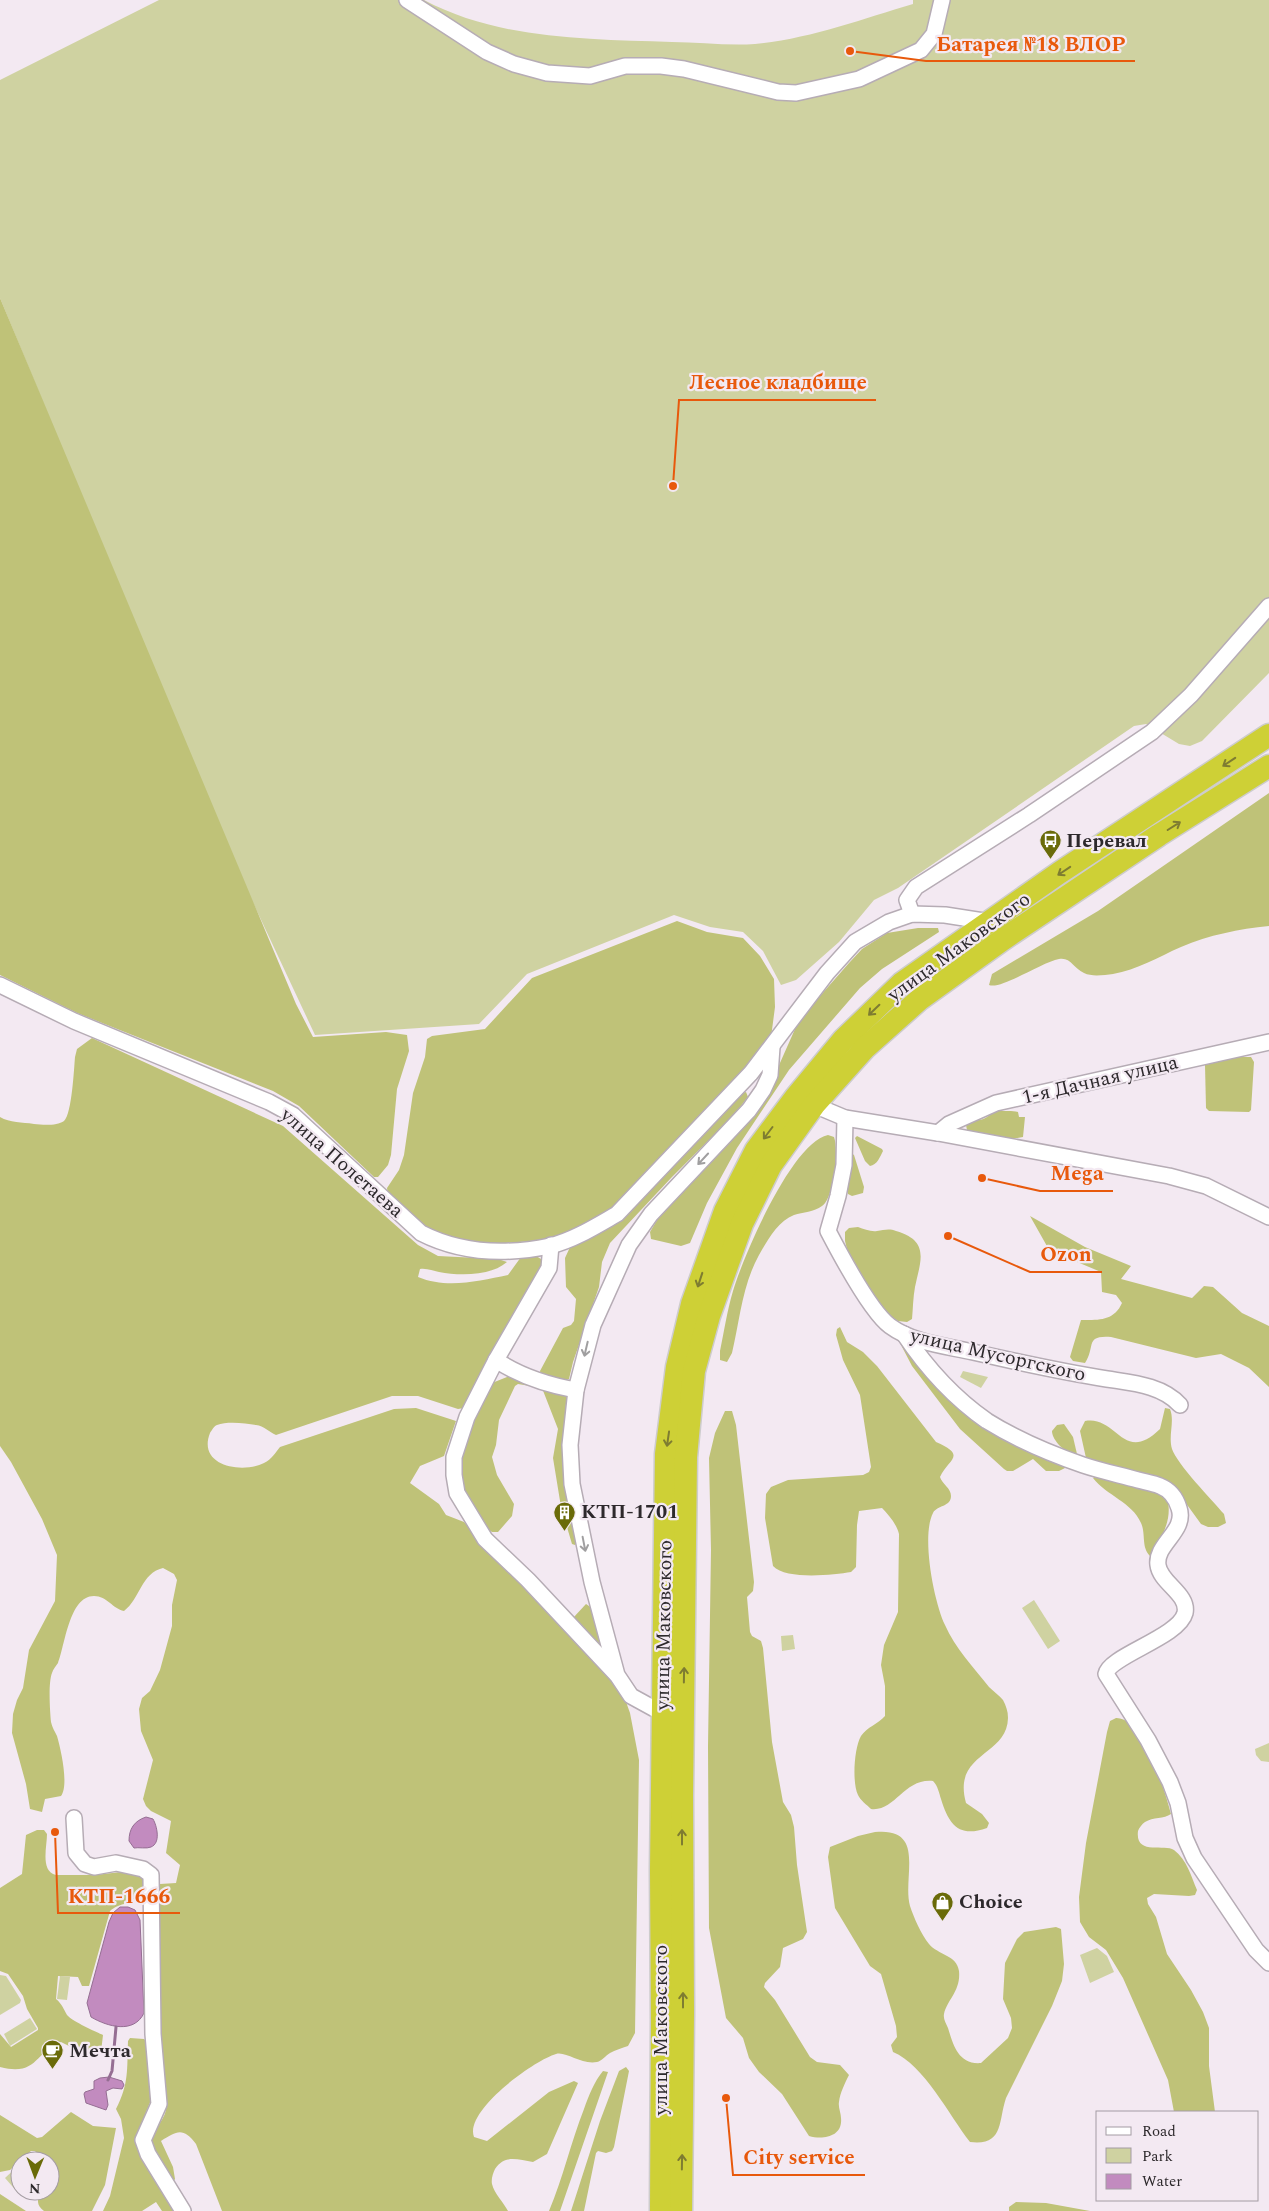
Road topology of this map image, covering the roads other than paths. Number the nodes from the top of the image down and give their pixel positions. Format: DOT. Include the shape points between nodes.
graph roads {
  1 [pos="407,0"];
  2 [pos="942,0"];
  3 [pos="1269,606"];
  4 [pos="1269,735"];
  5 [pos="1269,766"];
  6 [pos="912,914"];
  7 [pos="990,922"];
  8 [pos="0,985"];
  9 [pos="1269,1042"];
  10 [pos="772,1047"];
  11 [pos="814,1105"];
  12 [pos="845,1118"];
  13 [pos="938,1133"];
  14 [pos="1269,1217"];
  15 [pos="551,1246"];
  16 [pos="904,1334"];
  17 [pos="496,1360"];
  18 [pos="576,1390"];
  19 [pos="1180,1405"];
  20 [pos="618,1676"];
  21 [pos="662,1713"];
  22 [pos="74,1818"];
  23 [pos="1269,1963"];
  24 [pos="183,2211"];
  25 [pos="661,2211"];
  26 [pos="681,2211"];
  1 -- 2 [label="street" via="487,52 547,73 590,76 625,66 661,66 778,92 796,93 859,79 921,50 934,34"];
  3 -- 6 [label="street" via="1191,695 1152,732 916,887 907,900"];
  4 -- 7 [label="highway, улица Маковского, one-way"];
  11 -- 5 [label="highway, улица Маковского, one-way" via="865,1048 920,998 1159,835"];
  6 -- 7 [label="street"];
  6 -- 10 [label="street, улица Полетаева" via="889,922 855,942 826,973"];
  7 -- 21 [label="highway, улица Маковского, one-way" via="902,983 843,1040 756,1150 725,1211 692,1304 677,1367 666,1454"];
  8 -- 15 [label="street, улица Полетаева" via="74,1021 293,1115 422,1233 442,1244 481,1251"];
  9 -- 13 [label="street, 1-я Дачная улица" via="996,1103 949,1124"];
  10 -- 15 [label="street, улица Полетаева" via="616,1214 591,1230"];
  10 -- 18 [label="street, one-way" via="770,1075 749,1110 651,1214 629,1244 593,1325"];
  11 -- 12 [label="street"];
  26 -- 11 [label="highway, улица Маковского, one-way" via="686,1457 694,1371 709,1316 742,1224 772,1165"];
  12 -- 13 [label="street"];
  12 -- 16 [label="street, улица Мусоргского" via="844,1165 828,1231 879,1316"];
  13 -- 14 [label="street" via="1170,1176 1206,1186"];
  15 -- 17 [label="street" via="549,1268"];
  16 -- 19 [label="street, улица Мусоргского" via="1060,1371 1140,1384 1163,1393"];
  16 -- 23 [label="street" via="951,1391 987,1420 1083,1465 1159,1485 1173,1495 1180,1520 1158,1556 1158,1566 1163,1578 1184,1603 1184,1614 1180,1622 1110,1666 1106,1674 1170,1782 1185,1838 1194,1858 1256,1950"];
  17 -- 18 [label="street" via="539,1380"];
  17 -- 20 [label="street" via="467,1417 454,1457 457,1493 485,1539"];
  18 -- 20 [label="street, one-way" via="570,1445 572,1484 592,1582"];
  20 -- 21 [label="street" via="631,1696"];
  21 -- 25 [label="highway, улица Маковского"];
  22 -- 24 [label="street" via="76,1853 85,1864 94,1867 116,1863 144,1869 151,1875 153,2034 159,2104 143,2140 148,2154"];
}
